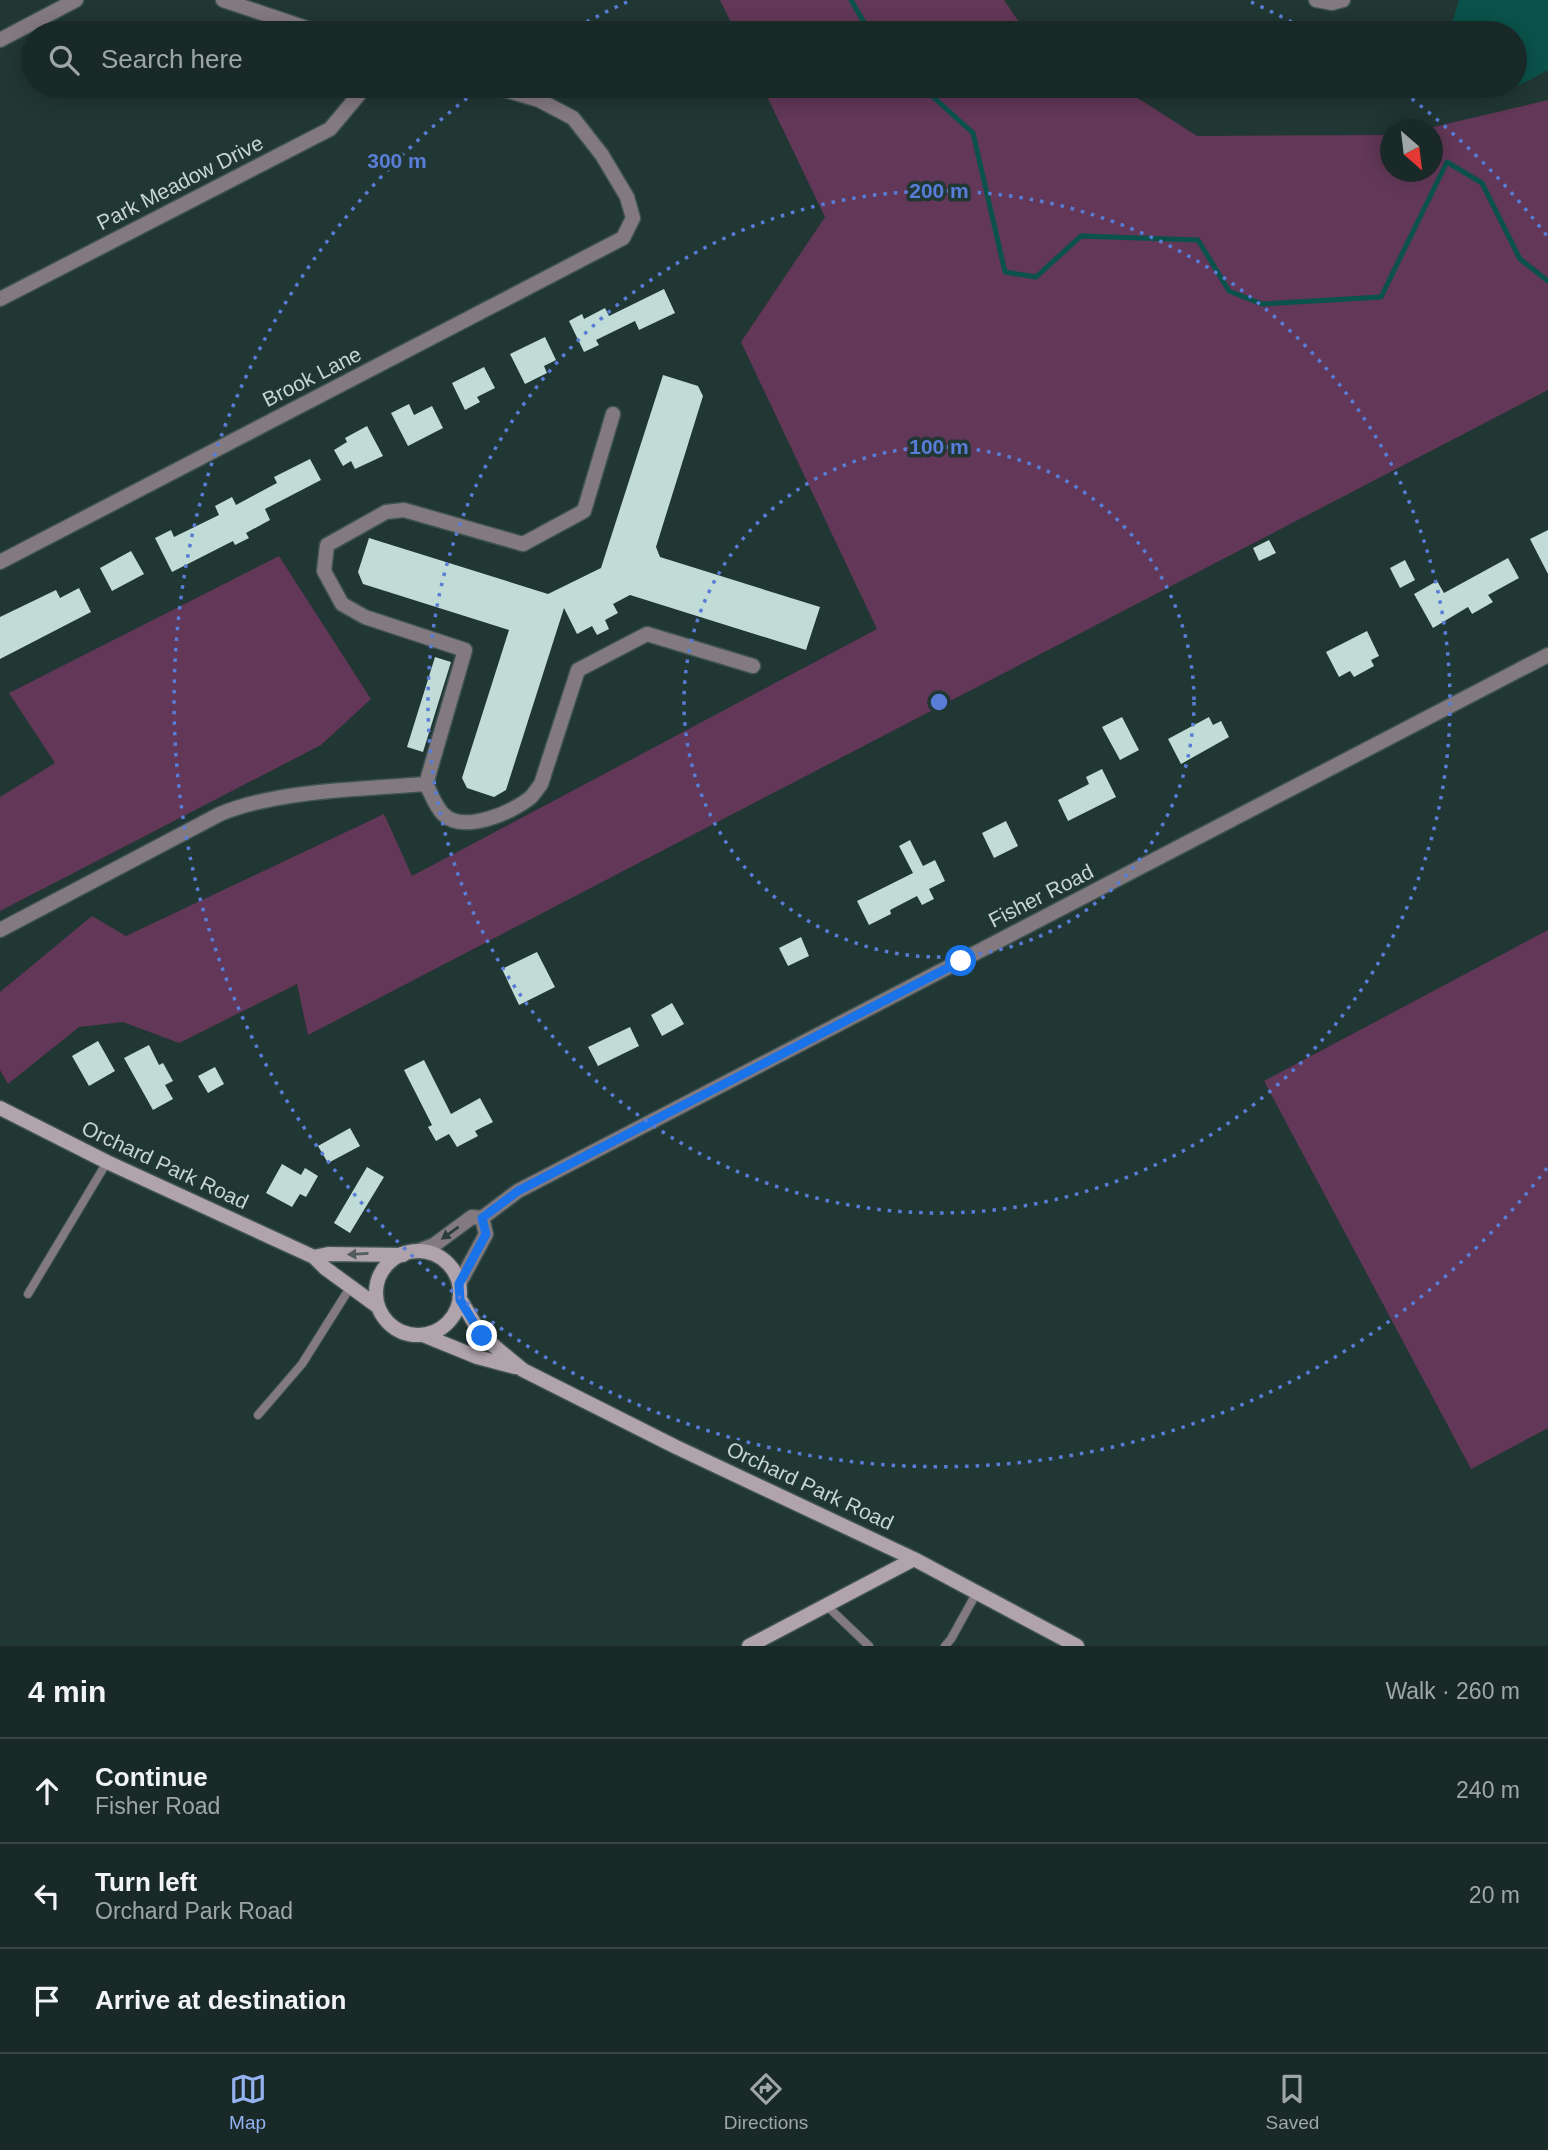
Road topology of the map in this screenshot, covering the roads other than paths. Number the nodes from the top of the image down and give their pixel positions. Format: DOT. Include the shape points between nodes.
graph roads {
  1 [pos="76,0"];
  2 [pos="223,0"];
  3 [pos="1316,0"];
  4 [pos="1343,0"];
  5 [pos="36,21"];
  6 [pos="285,21"];
  7 [pos="21,29"];
  8 [pos="0,40"];
  9 [pos="356,98"];
  10 [pos="532,98"];
  11 [pos="0,299"];
  12 [pos="614,414"];
  13 [pos="0,562"];
  14 [pos="1548,655"];
  15 [pos="752,666"];
  16 [pos="426,784"];
  17 [pos="0,930"];
  18 [pos="0,1108"];
  19 [pos="107,1162"];
  20 [pos="482,1218"];
  21 [pos="418,1251"];
  22 [pos="402,1255"];
  23 [pos="314,1257"];
  24 [pos="459,1284"];
  25 [pos="351,1286"];
  26 [pos="27,1294"];
  27 [pos="460,1300"];
  28 [pos="377,1306"];
  29 [pos="423,1335"];
  30 [pos="523,1370"];
  31 [pos="258,1415"];
  32 [pos="914,1559"];
  33 [pos="976,1592"];
  34 [pos="826,1605"];
  35 [pos="749,1646"];
  36 [pos="869,1646"];
  37 [pos="945,1646"];
  38 [pos="1077,1646"];
  1 -- 5 [label="street"];
  2 -- 6 [label="street"];
  3 -- 4 [label="street"];
  7 -- 8 [label="street"];
  9 -- 11 [label="street, Park Meadow Drive" via="330,129"];
  10 -- 13 [label="street, Brook Lane" via="573,118 601,155 627,197 632,218 623,238"];
  12 -- 16 [label="street" via="584,512 523,544 404,510 386,512 327,545 324,571 342,604 365,617 466,650"];
  14 -- 20 [label="street, Fisher Road" via="518,1191"];
  15 -- 16 [label="street" via="647,634 578,670 541,784 530,797 491,818 468,823 443,814"];
  16 -- 17 [label="street" via="239,806"];
  18 -- 19 [label="main road, Orchard Park Road"];
  19 -- 23 [label="main road, Orchard Park Road"];
  19 -- 26 [label="lane"];
  20 -- 21 [label="street, Fisher Road, one-way" via="472,1217"];
  20 -- 24 [label="street" via="486,1234"];
  21 -- 22 [label="main road"];
  21 -- 24 [label="main road" via="448,1263"];
  22 -- 23 [label="main road, Orchard Park Road, one-way"];
  22 -- 28 [label="main road" via="378,1278"];
  23 -- 25 [label="main road, Orchard Park Road"];
  24 -- 27 [label="main road"];
  25 -- 28 [label="main road, Orchard Park Road"];
  25 -- 31 [label="lane" via="302,1364"];
  27 -- 29 [label="main road" via="446,1326"];
  27 -- 30 [label="main road, Orchard Park Road" via="482,1336"];
  28 -- 29 [label="main road" via="394,1329"];
  29 -- 30 [label="main road, Orchard Park Road"];
  30 -- 32 [label="main road, Orchard Park Road"];
  32 -- 33 [label="main road, Orchard Park Road"];
  32 -- 34 [label="main road"];
  33 -- 37 [label="lane"];
  33 -- 38 [label="main road, Orchard Park Road"];
  34 -- 35 [label="main road"];
  34 -- 36 [label="lane"];
}
